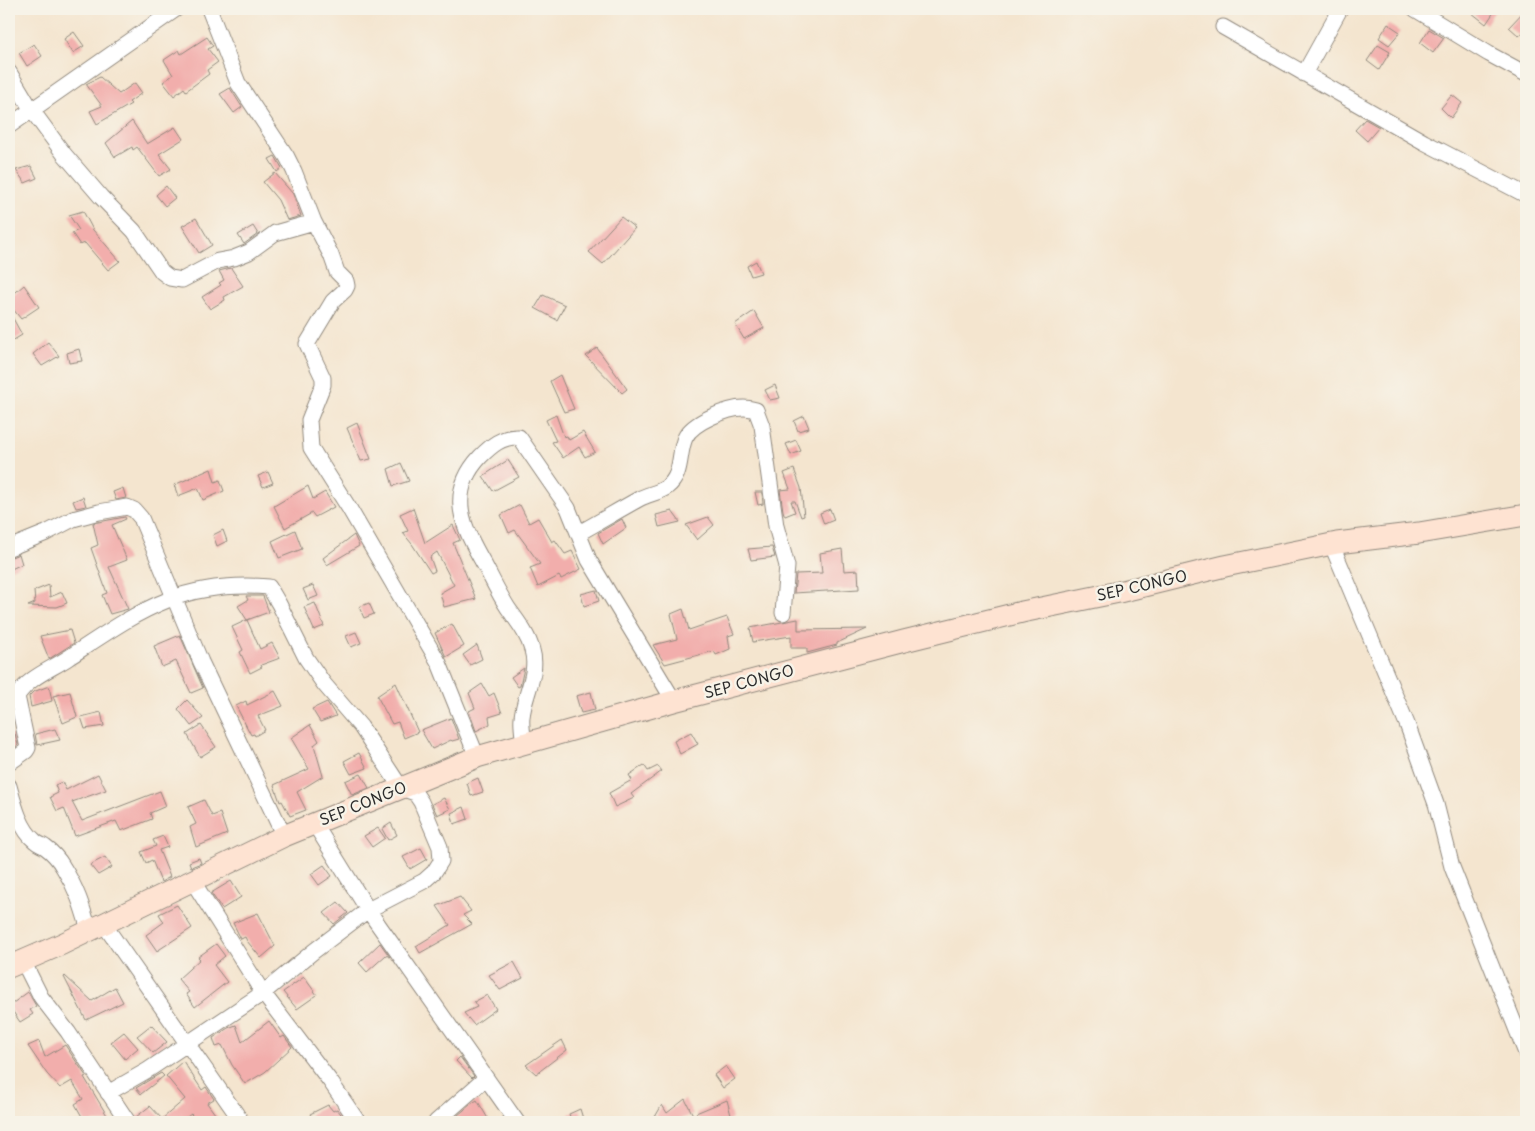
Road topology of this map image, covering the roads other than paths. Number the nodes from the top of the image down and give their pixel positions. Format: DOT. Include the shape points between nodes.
graph roads {
  1 [pos="176,9"];
  2 [pos="209,9"];
  3 [pos="1340,9"];
  4 [pos="1416,9"];
  5 [pos="1224,27"];
  6 [pos="9,72"];
  7 [pos="1304,74"];
  8 [pos="1526,74"];
  9 [pos="31,109"];
  10 [pos="9,126"];
  11 [pos="1526,194"];
  12 [pos="314,222"];
  13 [pos="1526,515"];
  14 [pos="579,533"];
  15 [pos="1331,544"];
  16 [pos="9,548"];
  17 [pos="174,597"];
  18 [pos="782,613"];
  19 [pos="674,701"];
  20 [pos="524,744"];
  21 [pos="478,758"];
  22 [pos="9,762"];
  23 [pos="9,786"];
  24 [pos="401,788"];
  25 [pos="314,823"];
  26 [pos="284,836"];
  27 [pos="192,880"];
  28 [pos="368,910"];
  29 [pos="96,927"];
  30 [pos="16,964"];
  31 [pos="263,993"];
  32 [pos="188,1044"];
  33 [pos="1526,1053"];
  34 [pos="486,1078"];
  35 [pos="108,1093"];
  36 [pos="128,1122"];
  37 [pos="242,1122"];
  38 [pos="358,1122"];
  39 [pos="436,1122"];
  40 [pos="517,1122"];
  1 -- 9 [label="street"];
  2 -- 12 [label="street" via="238,83 287,157"];
  3 -- 7 [label="street"];
  4 -- 8 [label="street"];
  5 -- 7 [label="street"];
  6 -- 9 [label="street"];
  7 -- 11 [label="street" via="1424,142"];
  9 -- 10 [label="street"];
  9 -- 12 [label="street" via="64,154 134,231 162,272 170,278 182,280 218,261 249,252 275,233"];
  12 -- 21 [label="street" via="347,286 333,301 308,344 324,385 309,420 311,448 439,663"];
  13 -- 15 [label="street, SEP CONGO"];
  14 -- 18 [label="street" via="673,482 685,437 696,425 731,410 756,410 762,426 776,526 787,566"];
  14 -- 19 [label="street" via="589,560"];
  14 -- 20 [label="street" via="568,508 518,437 500,440 471,467 460,500 462,522 533,651 535,664 522,718"];
  15 -- 19 [label="street, SEP CONGO" via="1022,612"];
  15 -- 33 [label="street" via="1407,724 1436,804 1452,867"];
  16 -- 17 [label="street" via="73,519 127,506 141,518"];
  17 -- 22 [label="street" via="129,618 24,686 17,696 28,748"];
  17 -- 24 [label="street" via="203,589 269,587 306,658 361,727"];
  17 -- 26 [label="street" via="201,662"];
  19 -- 20 [label="street, SEP CONGO"];
  20 -- 21 [label="street, SEP CONGO"];
  21 -- 24 [label="street, SEP CONGO"];
  23 -- 29 [label="street" via="29,835 52,853 62,866"];
  24 -- 25 [label="street, SEP CONGO"];
  24 -- 28 [label="street" via="415,793 421,802 440,847 441,861 424,881"];
  25 -- 26 [label="street, SEP CONGO"];
  25 -- 28 [label="street"];
  26 -- 27 [label="street, SEP CONGO"];
  27 -- 29 [label="street, SEP CONGO"];
  27 -- 31 [label="street"];
  28 -- 31 [label="street"];
  28 -- 34 [label="street"];
  29 -- 30 [label="street, SEP CONGO"];
  29 -- 32 [label="street"];
  30 -- 35 [label="street" via="68,1032"];
  31 -- 32 [label="street"];
  31 -- 38 [label="street"];
  32 -- 35 [label="street"];
  32 -- 37 [label="street"];
  34 -- 39 [label="street"];
  34 -- 40 [label="street"];
  35 -- 36 [label="street"];
}
